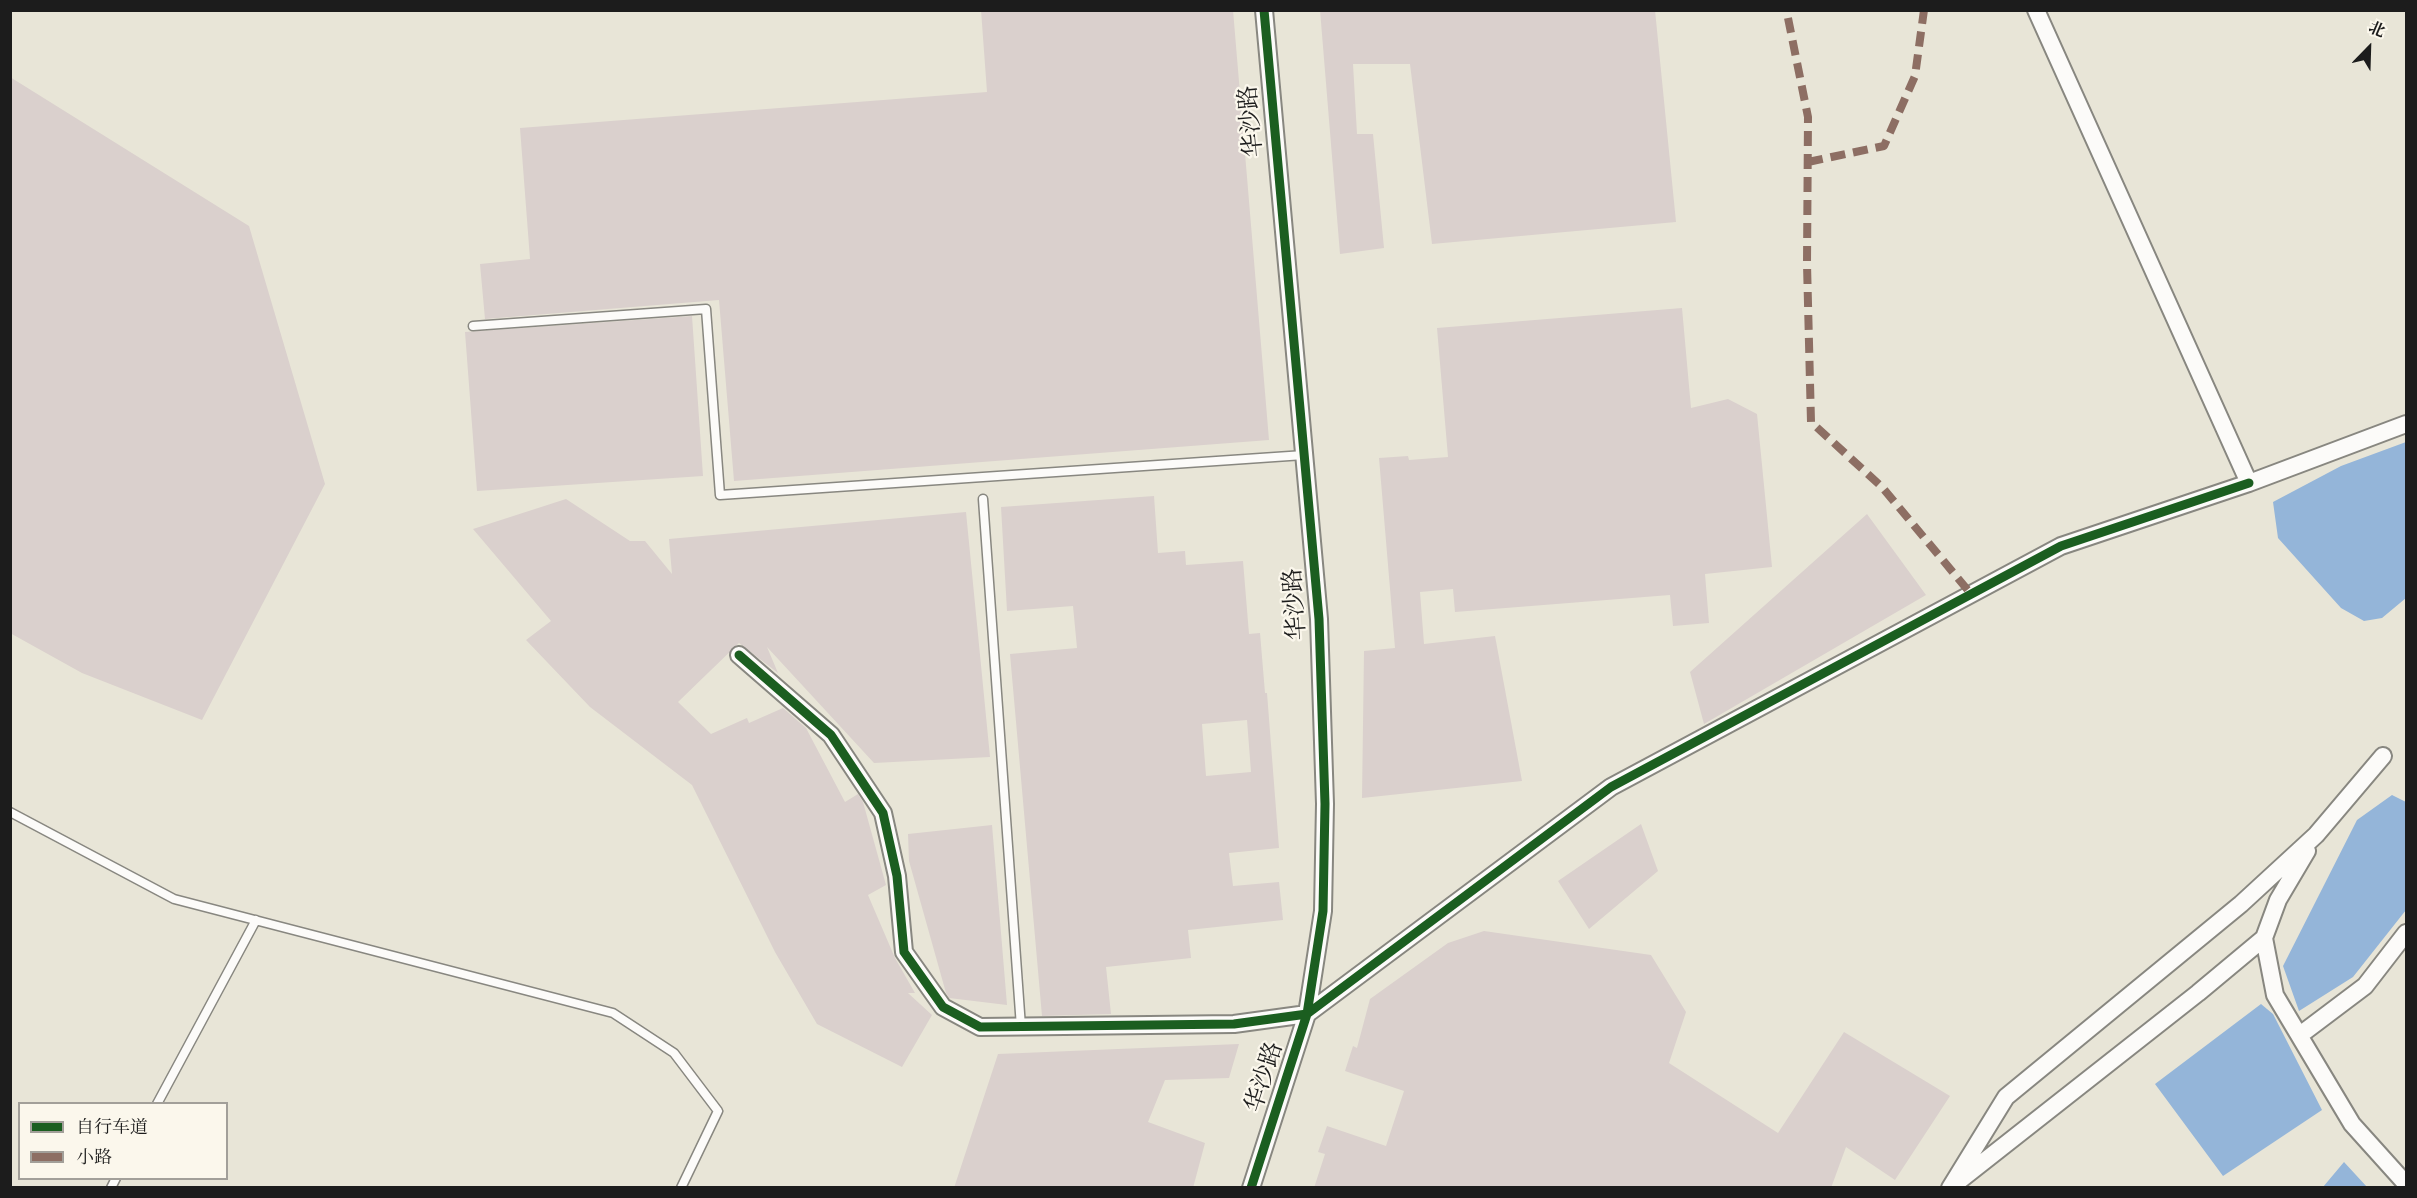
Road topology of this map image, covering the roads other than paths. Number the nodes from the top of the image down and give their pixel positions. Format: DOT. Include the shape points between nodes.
graph roads {
  1 [pos="1264,10"];
  2 [pos="2036,10"];
  3 [pos="473,326"];
  4 [pos="2406,424"];
  5 [pos="1304,455"];
  6 [pos="2249,483"];
  7 [pos="983,499"];
  8 [pos="739,655"];
  9 [pos="2383,756"];
  10 [pos="10,812"];
  11 [pos="2316,835"];
  12 [pos="256,920"];
  13 [pos="2406,933"];
  14 [pos="2264,938"];
  15 [pos="1307,1014"];
  16 [pos="1021,1027"];
  17 [pos="2300,1035"];
  18 [pos="158,1102"];
  19 [pos="2406,1184"];
  20 [pos="681,1188"];
  21 [pos="1251,1188"];
  22 [pos="1951,1188"];
  1 -- 5 [label="street, 华沙路"];
  2 -- 6 [label="street"];
  3 -- 5 [label="lane" via="706,309 720,495"];
  4 -- 6 [label="street"];
  5 -- 15 [label="street, 华沙路" via="1320,619 1325,804 1323,911"];
  6 -- 15 [label="street" via="2061,546 1611,787"];
  7 -- 16 [label="lane"];
  8 -- 16 [label="street" via="831,735 883,813 897,876 904,952 943,1007 980,1027"];
  9 -- 11 [label="street"];
  10 -- 12 [label="lane" via="174,899"];
  11 -- 14 [label="street" via="2278,900"];
  11 -- 22 [label="street" via="2241,904 2006,1097"];
  12 -- 18 [label="lane"];
  12 -- 20 [label="lane" via="613,1013 674,1053 718,1111"];
  13 -- 17 [label="street" via="2365,986"];
  14 -- 17 [label="street" via="2275,994"];
  14 -- 22 [label="street"];
  15 -- 16 [label="street" via="1234,1024"];
  15 -- 21 [label="street, 华沙路"];
  17 -- 19 [label="street" via="2352,1124"];
}
